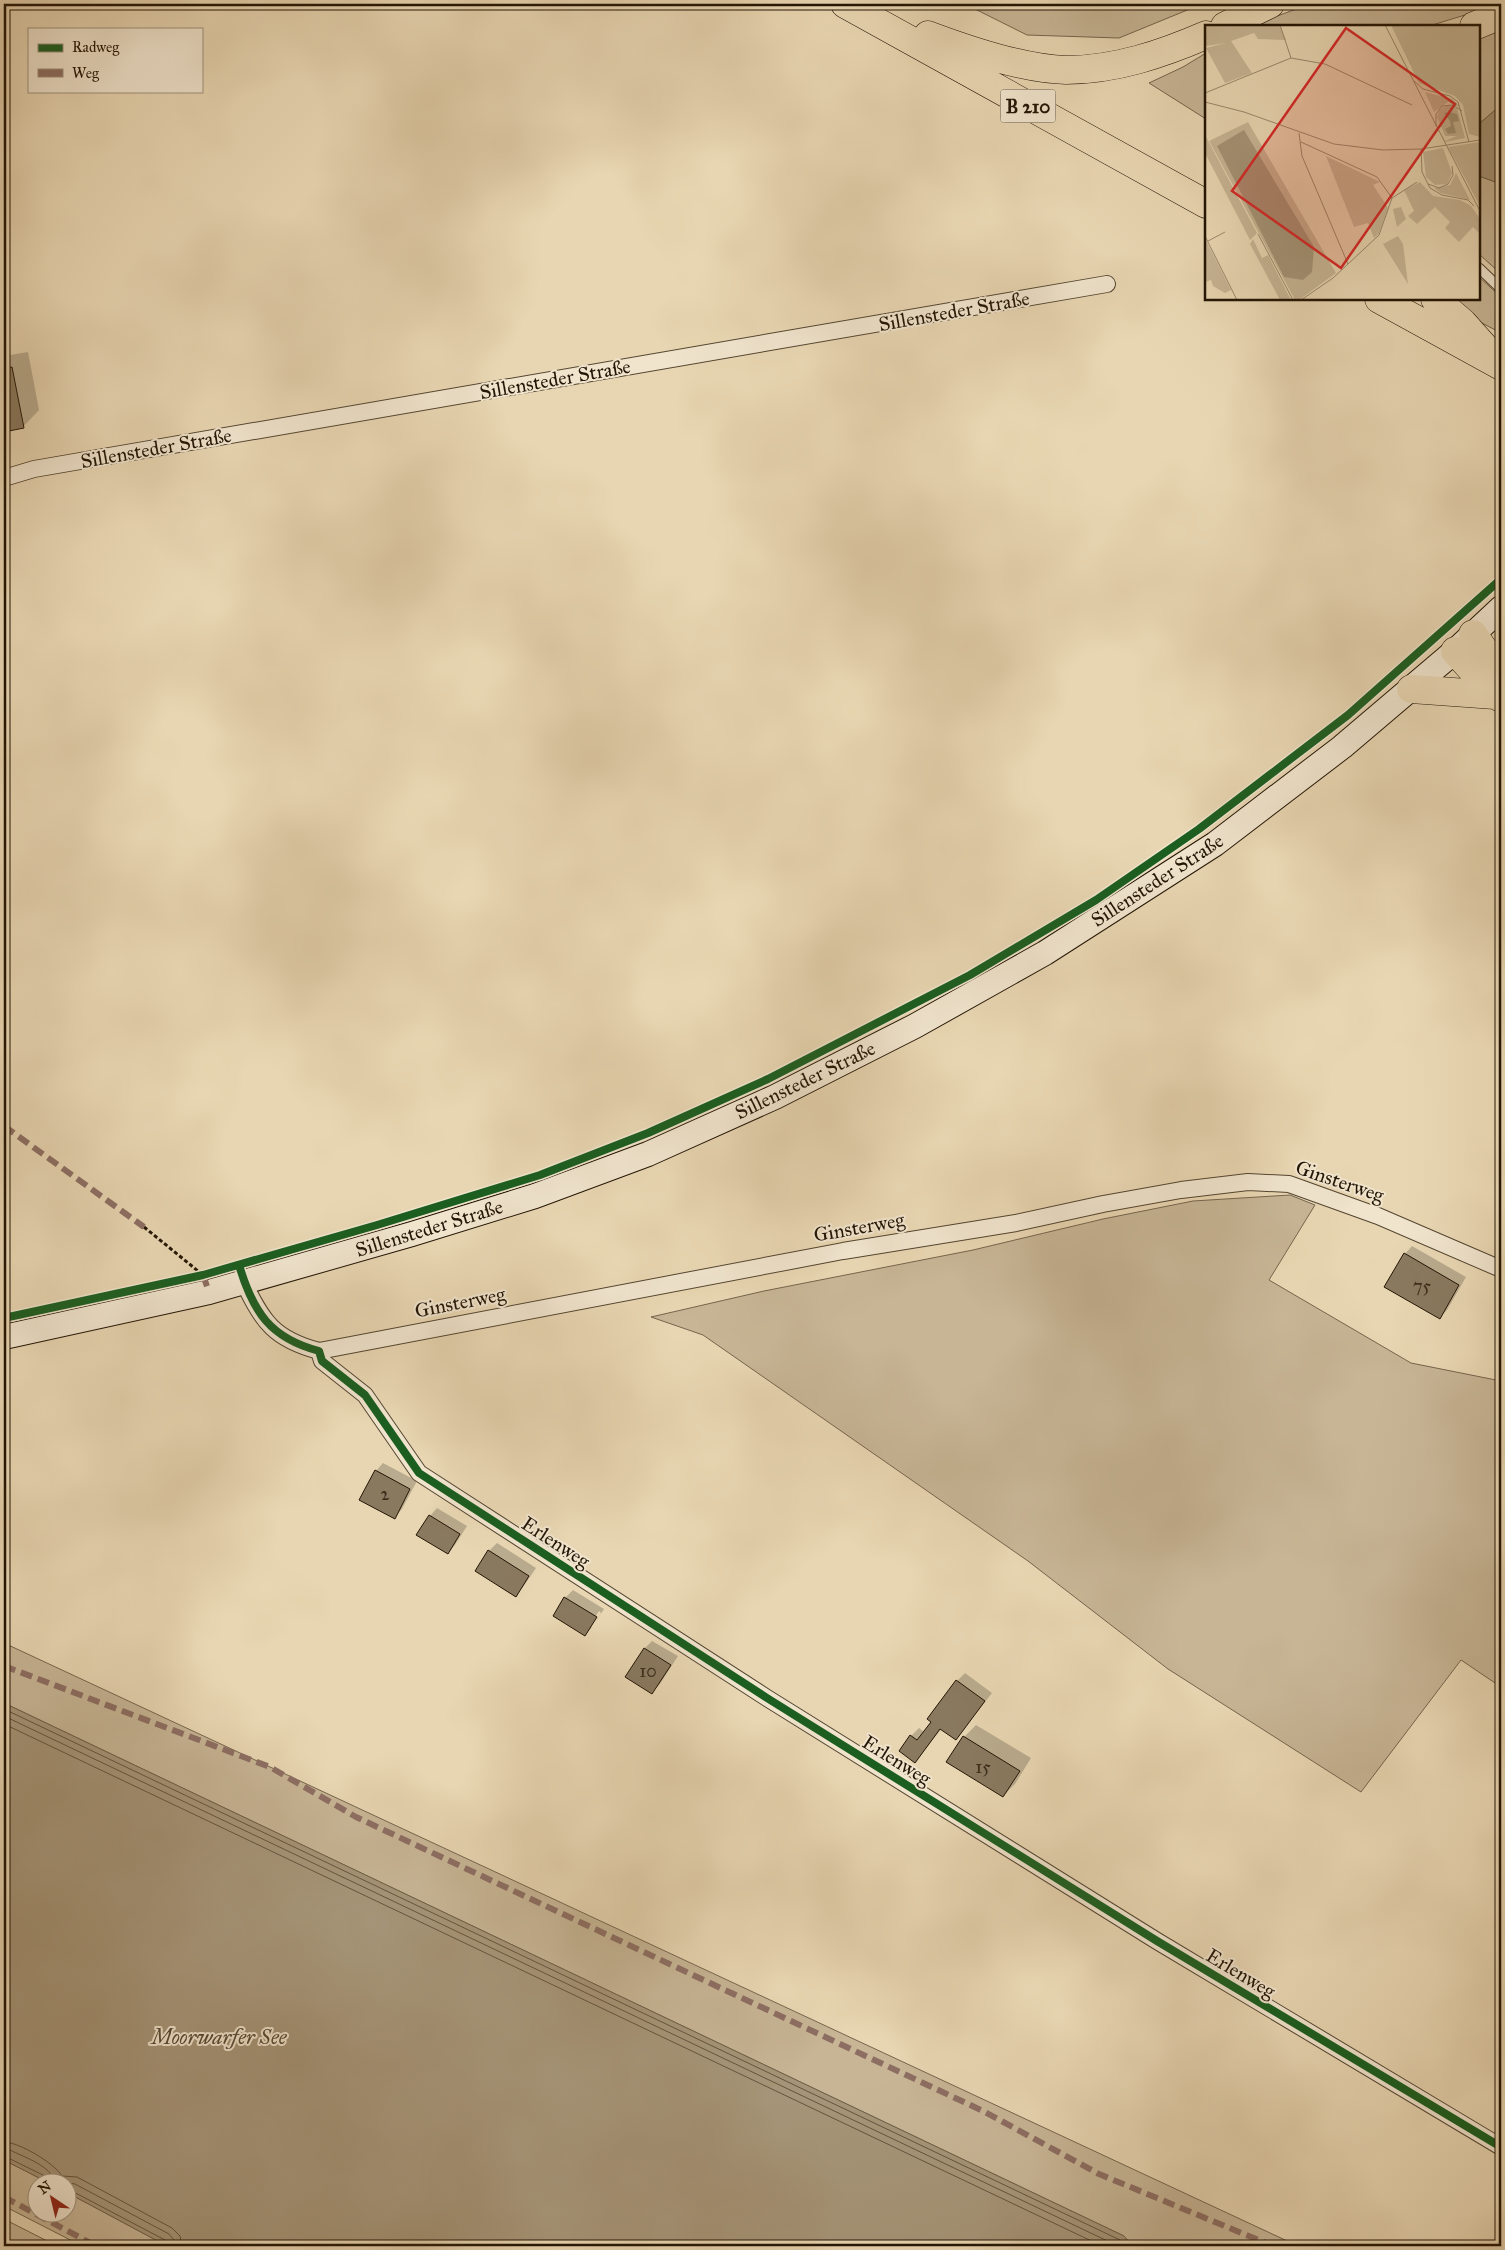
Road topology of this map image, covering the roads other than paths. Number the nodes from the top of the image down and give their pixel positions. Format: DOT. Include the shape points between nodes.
graph roads {
  1 [pos="1270,4"];
  2 [pos="848,5"];
  3 [pos="1501,17"];
  4 [pos="1227,25"];
  5 [pos="1476,25"];
  6 [pos="1205,35"];
  7 [pos="1205,203"];
  8 [pos="1480,269"];
  9 [pos="1106,284"];
  10 [pos="1501,289"];
  11 [pos="1381,300"];
  12 [pos="1436,300"];
  13 [pos="1501,366"];
  14 [pos="4,478"];
  15 [pos="1501,608"];
  16 [pos="1464,642"];
  17 [pos="1411,689"];
  18 [pos="1499,689"];
  19 [pos="1501,1269"];
  20 [pos="244,1283"];
  21 [pos="4,1337"];
  22 [pos="318,1351"];
  23 [pos="1501,2147"];
  1 -- 4 [label="highway"];
  2 -- 6 [label="highway" via="961,47 1028,65 1065,70 1103,67 1149,57"];
  2 -- 7 [label="highway, B 210"];
  3 -- 5 [label="highway"];
  8 -- 10 [label="lane"];
  9 -- 14 [label="street, Sillensteder Straße" via="43,468"];
  11 -- 13 [label="highway"];
  12 -- 13 [label="highway"];
  15 -- 16 [label="street, Sillensteder Straße"];
  16 -- 17 [label="street, Sillensteder Straße"];
  16 -- 18 [label="highway"];
  17 -- 18 [label="highway"];
  17 -- 20 [label="street, Sillensteder Straße" via="1342,747 1215,844 1044,953 915,1026 775,1096 648,1154 535,1196"];
  19 -- 22 [label="street, Ginsterweg" via="1378,1216 1289,1184 1248,1182 1181,1190 1016,1223 843,1251"];
  20 -- 21 [label="street, Sillensteder Straße"];
  20 -- 22 [label="street, Ginsterweg" via="260,1314 277,1334 301,1347"];
  22 -- 23 [label="street, Erlenweg" via="322,1361 365,1395 419,1473 860,1756 1157,1941"];
}
